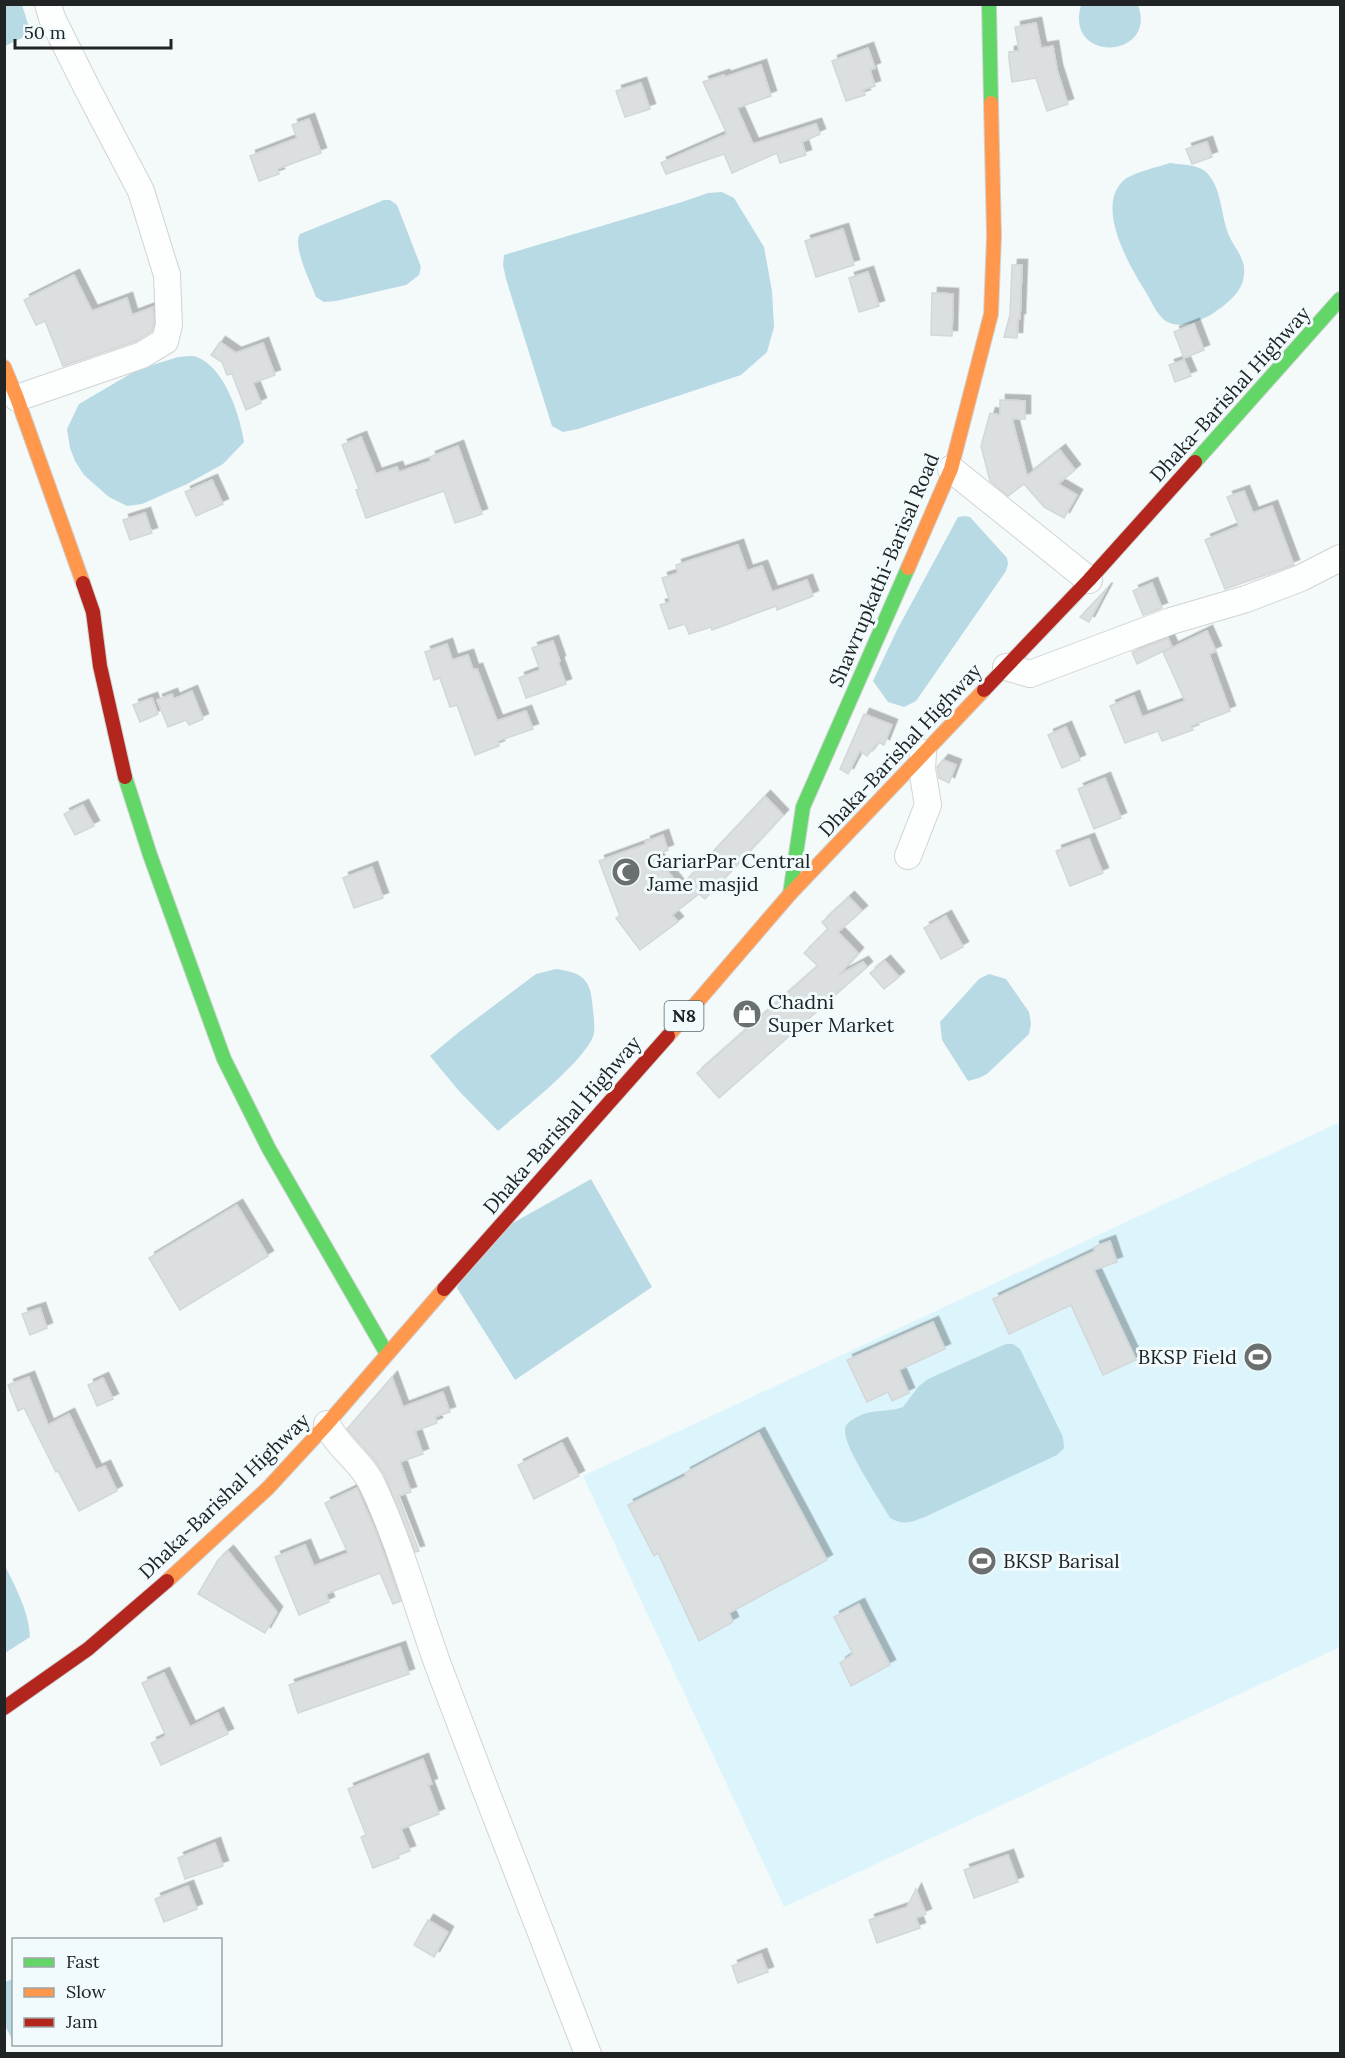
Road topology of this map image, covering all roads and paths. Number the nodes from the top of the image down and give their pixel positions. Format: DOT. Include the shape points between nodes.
graph roads {
  1 [pos="48,4"];
  2 [pos="989,4"];
  3 [pos="1341,300"];
  4 [pos="4,368"];
  5 [pos="17,398"];
  6 [pos="951,469"];
  7 [pos="1341,558"];
  8 [pos="1089,580"];
  9 [pos="1006,667"];
  10 [pos="923,753"];
  11 [pos="908,856"];
  12 [pos="790,894"];
  13 [pos="387,1354"];
  14 [pos="327,1424"];
  15 [pos="4,1708"];
  16 [pos="588,2054"];
  1 -- 5 [label="street" via="141,191 167,275 169,325 165,341 142,355"];
  2 -- 6 [label="main road, Shawrupkathi-Barisal Road" via="994,236 991,314"];
  3 -- 8 [label="main road, Dhaka-Barishal Highway / N8"];
  4 -- 5 [label="main road"];
  5 -- 13 [label="main road" via="93,612 100,666 122,766 224,1059 269,1149"];
  6 -- 8 [label="street"];
  6 -- 12 [label="main road, Shawrupkathi-Barisal Road" via="803,807"];
  7 -- 9 [label="street" via="1246,599 1171,621 1030,674"];
  8 -- 9 [label="main road, Dhaka-Barishal Highway / N8"];
  9 -- 10 [label="main road, Dhaka-Barishal Highway / N8"];
  10 -- 11 [label="street" via="928,805"];
  10 -- 12 [label="main road, Dhaka-Barishal Highway / N8"];
  12 -- 13 [label="main road, Dhaka-Barishal Highway / N8"];
  13 -- 14 [label="main road, Dhaka-Barishal Highway / N8"];
  14 -- 15 [label="main road, Dhaka-Barishal Highway / N8" via="268,1488 187,1563 88,1649"];
  14 -- 16 [label="street" via="370,1480"];
}
